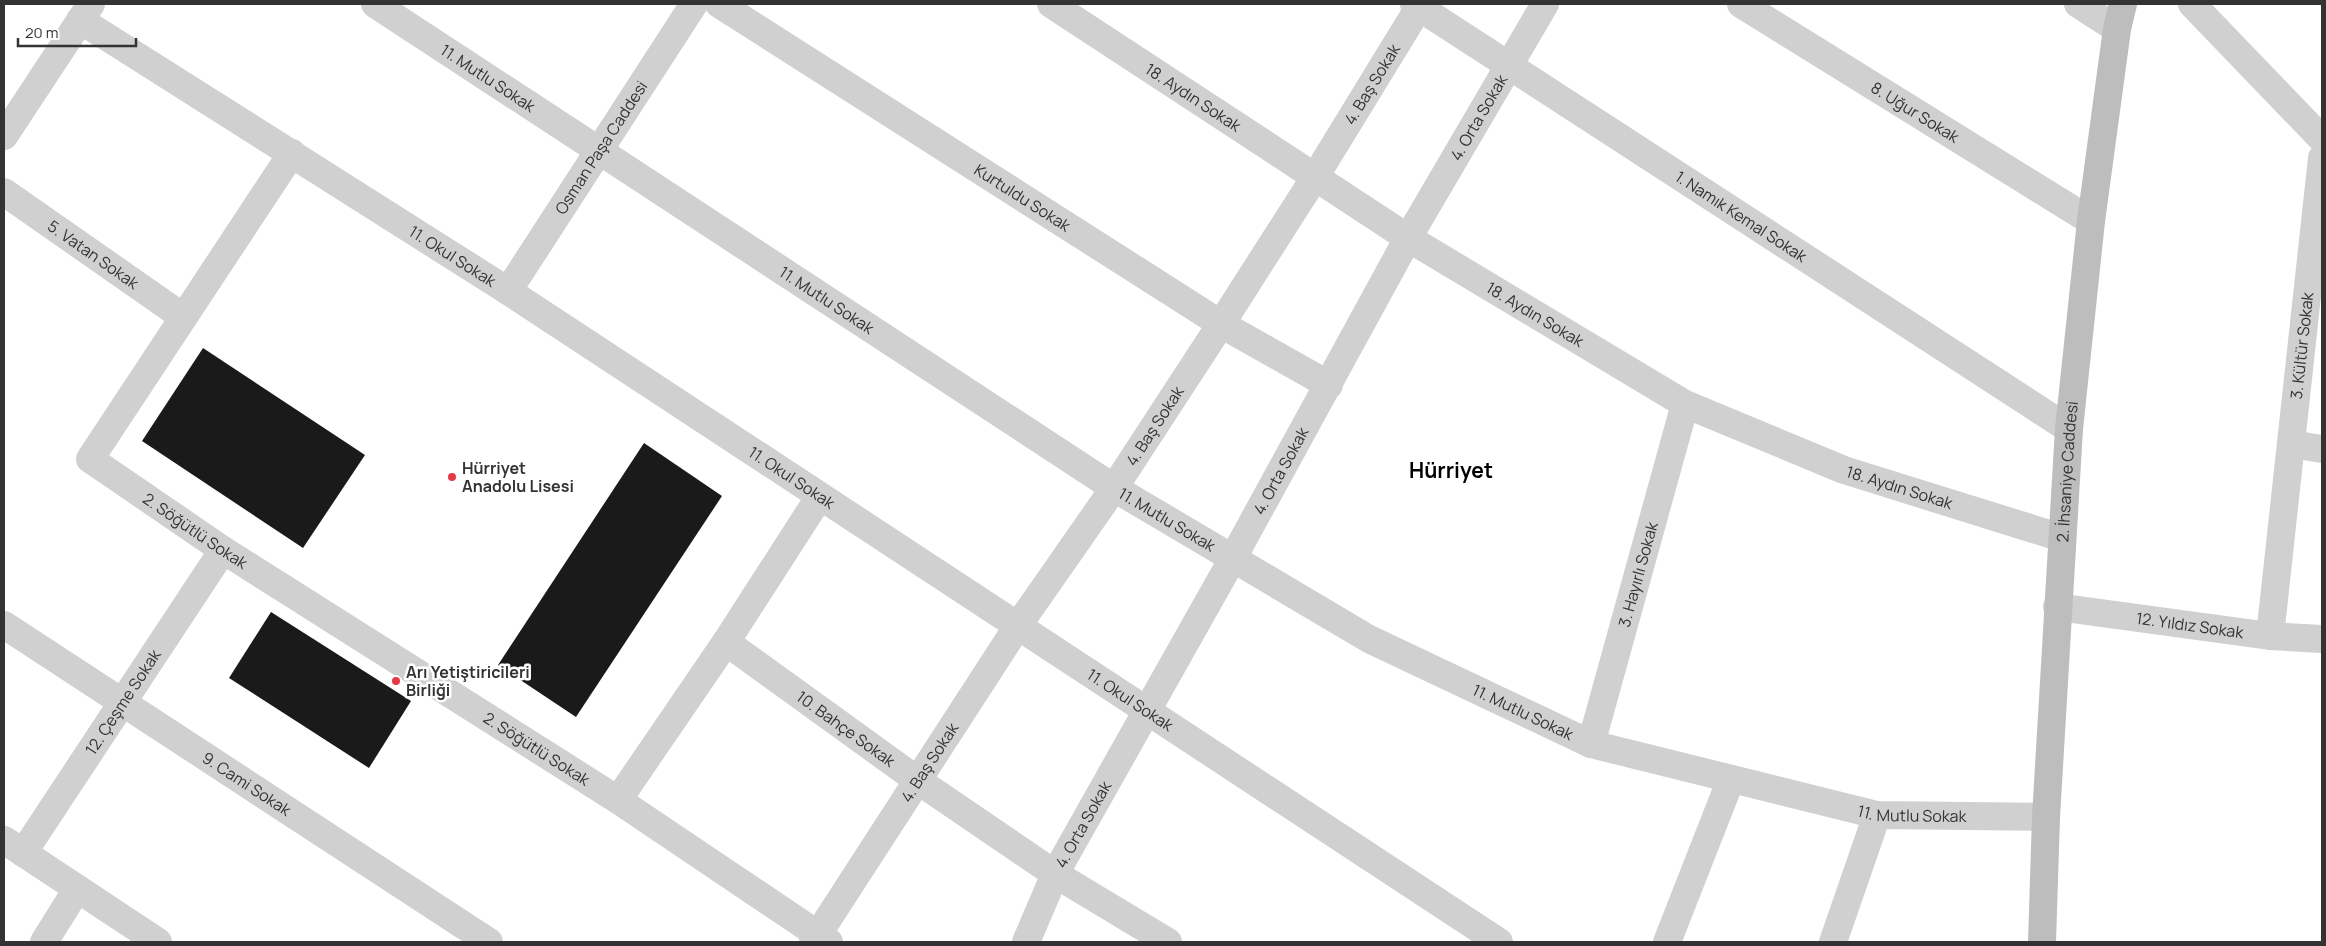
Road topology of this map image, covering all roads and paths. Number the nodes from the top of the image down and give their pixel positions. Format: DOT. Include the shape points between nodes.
graph roads {
  1 [pos="375,4"];
  2 [pos="694,4"];
  3 [pos="719,4"];
  4 [pos="1051,4"];
  5 [pos="1546,4"];
  6 [pos="1740,4"];
  7 [pos="2078,4"];
  8 [pos="2192,4"];
  9 [pos="1418,5"];
  10 [pos="86,12"];
  11 [pos="2120,16"];
  12 [pos="1510,64"];
  13 [pos="4,136"];
  14 [pos="2322,139"];
  15 [pos="599,149"];
  16 [pos="292,153"];
  17 [pos="2322,158"];
  18 [pos="1315,177"];
  19 [pos="4,192"];
  20 [pos="2091,221"];
  21 [pos="1408,238"];
  22 [pos="508,291"];
  23 [pos="183,317"];
  24 [pos="1221,324"];
  25 [pos="1329,385"];
  26 [pos="1685,404"];
  27 [pos="2069,429"];
  28 [pos="2291,444"];
  29 [pos="2322,449"];
  30 [pos="1114,488"];
  31 [pos="820,496"];
  32 [pos="2062,538"];
  33 [pos="223,550"];
  34 [pos="1233,558"];
  35 [pos="2057,607"];
  36 [pos="4,625"];
  37 [pos="1017,627"];
  38 [pos="2270,636"];
  39 [pos="2322,639"];
  40 [pos="726,642"];
  41 [pos="123,703"];
  42 [pos="1146,710"];
  43 [pos="1591,744"];
  44 [pos="1732,779"];
  45 [pos="917,780"];
  46 [pos="618,800"];
  47 [pos="1877,815"];
  48 [pos="2046,817"];
  49 [pos="13,846"];
  50 [pos="1055,874"];
  51 [pos="77,889"];
  52 [pos="820,940"];
  53 [pos="44,942"];
  54 [pos="158,942"];
  55 [pos="490,942"];
  56 [pos="1026,942"];
  57 [pos="1168,942"];
  58 [pos="1499,942"];
  59 [pos="1667,942"];
  60 [pos="1833,942"];
  61 [pos="2042,942"];
  1 -- 15 [label="street, 11. Mutlu Sokak"];
  2 -- 15 [label="street, Osman Paşa Caddesi"];
  3 -- 24 [label="street, Kurtuldu Sokak"];
  4 -- 18 [label="street, 18. Aydın Sokak"];
  5 -- 12 [label="street, 4. Orta Sokak"];
  6 -- 20 [label="street, 8. Uğur Sokak"];
  7 -- 11 [label="street"];
  8 -- 14 [label="street"];
  9 -- 12 [label="street, 1. Namık Kemal Sokak"];
  9 -- 18 [label="street, 4. Baş Sokak"];
  10 -- 13 [label="street"];
  10 -- 16 [label="street, 11. Okul Sokak"];
  11 -- 20 [label="street, 2. İhsaniye Caddesi"];
  12 -- 21 [label="street, 4. Orta Sokak"];
  12 -- 27 [label="street, 1. Namık Kemal Sokak"];
  15 -- 22 [label="street, Osman Paşa Caddesi"];
  15 -- 30 [label="street, 11. Mutlu Sokak"];
  16 -- 22 [label="street, 11. Okul Sokak"];
  16 -- 23 [label="street"];
  17 -- 28 [label="street, 3. Kültür Sokak"];
  18 -- 21 [label="street, 18. Aydın Sokak"];
  18 -- 24 [label="street, 4. Baş Sokak"];
  19 -- 23 [label="street, 5. Vatan Sokak"];
  20 -- 27 [label="street, 2. İhsaniye Caddesi"];
  21 -- 25 [label="street, 4. Orta Sokak"];
  21 -- 26 [label="street, 18. Aydın Sokak"];
  22 -- 31 [label="street, 11. Okul Sokak"];
  23 -- 33 [label="street, 2. Söğütlü Sokak" via="90,459"];
  24 -- 25 [label="street, Kurtuldu Sokak"];
  24 -- 30 [label="street, 4. Baş Sokak"];
  25 -- 34 [label="street, 4. Orta Sokak"];
  26 -- 32 [label="street, 18. Aydın Sokak" via="1844,470"];
  26 -- 43 [label="street, 3. Hayırlı Sokak"];
  27 -- 32 [label="street, 2. İhsaniye Caddesi"];
  28 -- 29 [label="street"];
  28 -- 38 [label="street, 3. Kültür Sokak"];
  30 -- 34 [label="street, 11. Mutlu Sokak"];
  30 -- 37 [label="street, 4. Baş Sokak"];
  31 -- 37 [label="street, 11. Okul Sokak"];
  31 -- 40 [label="street"];
  32 -- 35 [label="street, 2. İhsaniye Caddesi"];
  33 -- 41 [label="street, 12. Çeşme Sokak"];
  33 -- 46 [label="street, 2. Söğütlü Sokak"];
  34 -- 42 [label="street, 4. Orta Sokak"];
  34 -- 43 [label="street, 11. Mutlu Sokak" via="1369,639"];
  35 -- 38 [label="street, 12. Yıldız Sokak"];
  35 -- 48 [label="street, 2. İhsaniye Caddesi"];
  36 -- 41 [label="street, 9. Cami Sokak"];
  37 -- 42 [label="street, 11. Okul Sokak"];
  37 -- 45 [label="street, 4. Baş Sokak"];
  38 -- 39 [label="street, 12. Yıldız Sokak"];
  40 -- 45 [label="street, 10. Bahçe Sokak"];
  40 -- 46 [label="street"];
  41 -- 49 [label="street, 12. Çeşme Sokak"];
  41 -- 55 [label="street, 9. Cami Sokak"];
  42 -- 50 [label="street, 4. Orta Sokak"];
  42 -- 58 [label="street, 11. Okul Sokak"];
  43 -- 44 [label="street, 11. Mutlu Sokak"];
  44 -- 47 [label="street, 11. Mutlu Sokak"];
  44 -- 59 [label="street"];
  45 -- 50 [label="street, 10. Bahçe Sokak"];
  45 -- 52 [label="street, 4. Baş Sokak"];
  46 -- 52 [label="street, 2. Söğütlü Sokak"];
  47 -- 48 [label="street, 11. Mutlu Sokak"];
  47 -- 60 [label="street"];
  48 -- 61 [label="street, 2. İhsaniye Caddesi"];
  49 -- 51 [label="street"];
  50 -- 56 [label="street, 4. Orta Sokak"];
  50 -- 57 [label="street, 10. Bahçe Sokak"];
  51 -- 53 [label="street"];
  51 -- 54 [label="street"];
}
